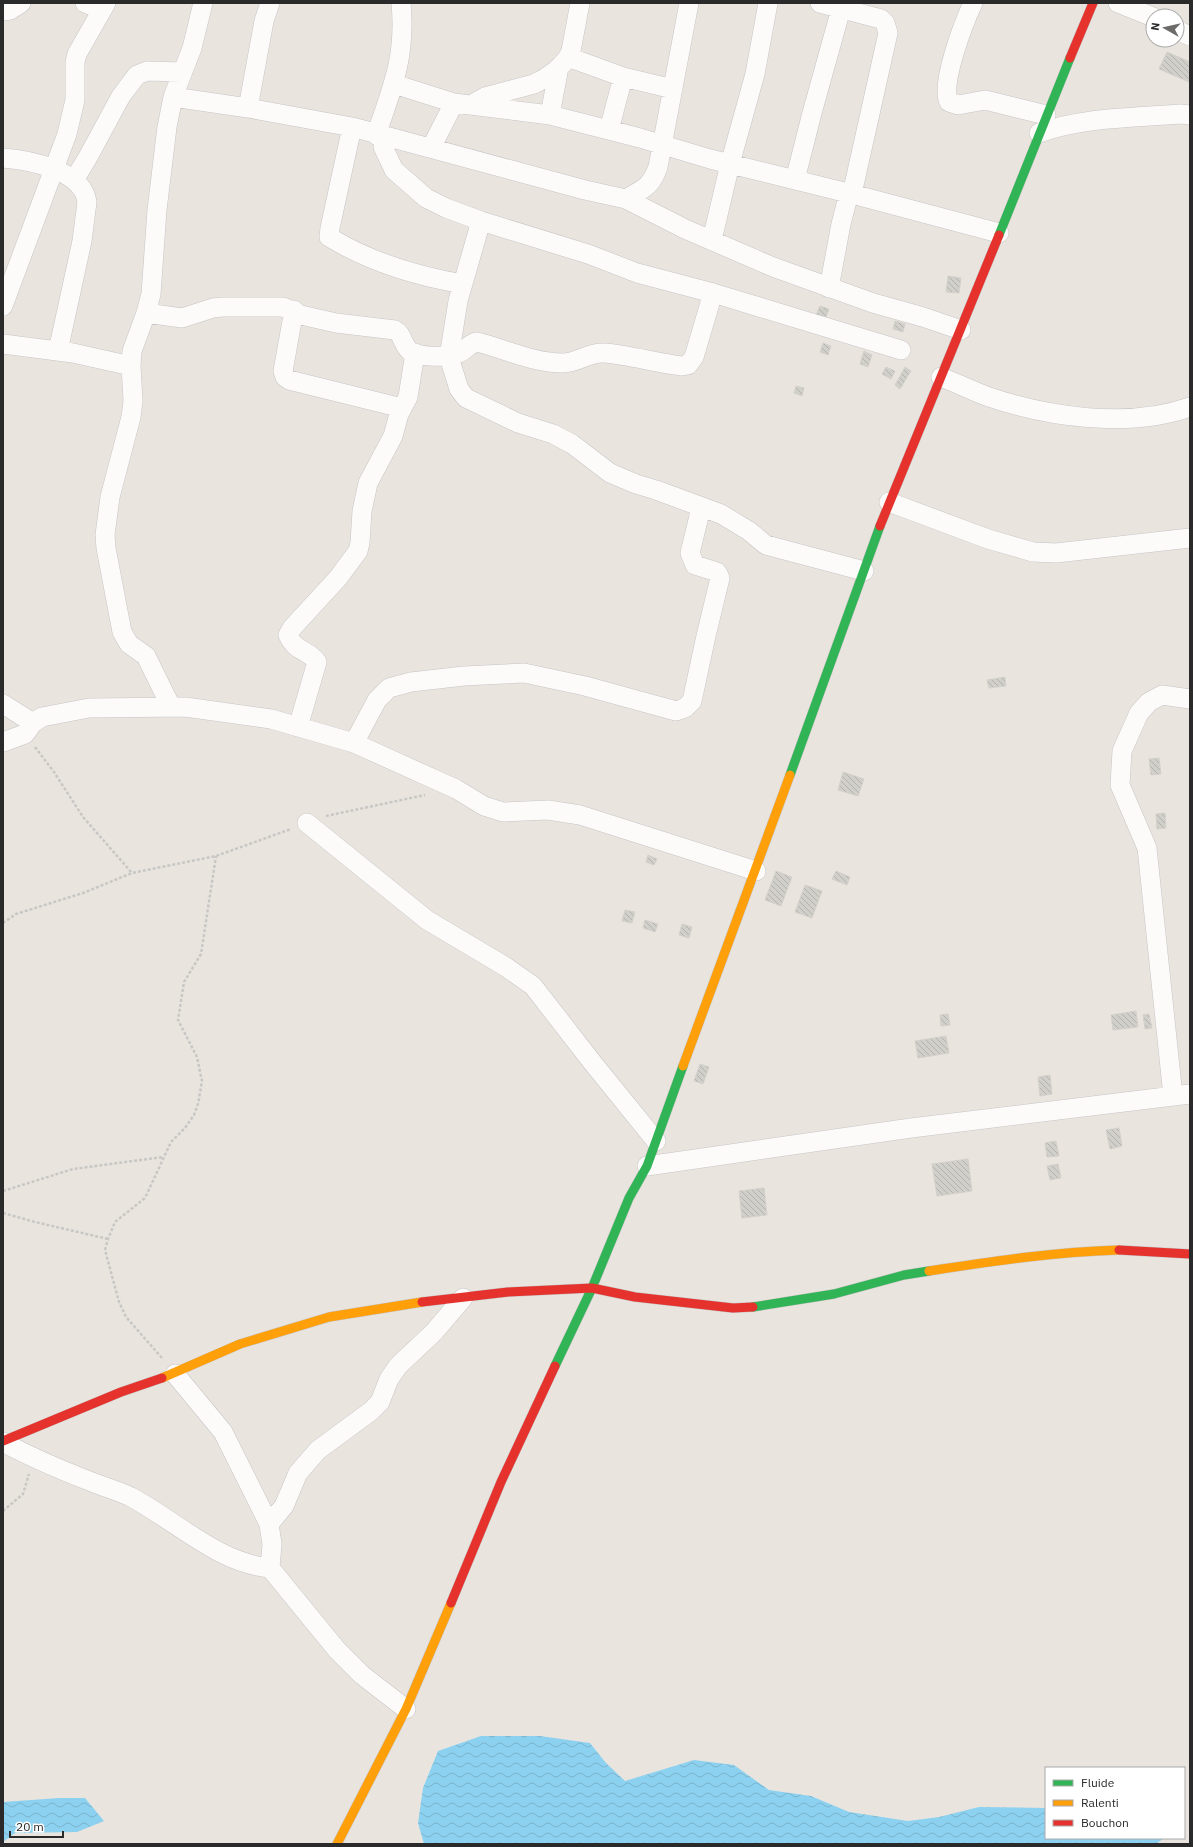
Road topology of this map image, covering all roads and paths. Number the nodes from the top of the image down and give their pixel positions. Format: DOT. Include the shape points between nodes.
graph roads {
  1 [pos="21,3"];
  2 [pos="85,3"];
  3 [pos="203,3"];
  4 [pos="259,3"];
  5 [pos="270,3"];
  6 [pos="401,3"];
  7 [pos="580,3"];
  8 [pos="689,3"];
  9 [pos="768,3"];
  10 [pos="820,3"];
  11 [pos="973,3"];
  12 [pos="1093,3"];
  13 [pos="1118,3"];
  14 [pos="104,6"];
  15 [pos="841,9"];
  16 [pos="864,9"];
  17 [pos="3,11"];
  18 [pos="1145,14"];
  19 [pos="264,21"];
  20 [pos="564,62"];
  21 [pos="182,72"];
  22 [pos="623,76"];
  23 [pos="394,84"];
  24 [pos="674,88"];
  25 [pos="173,97"];
  26 [pos="463,103"];
  27 [pos="248,108"];
  28 [pos="1190,114"];
  29 [pos="550,115"];
  30 [pos="1046,115"];
  31 [pos="352,127"];
  32 [pos="609,130"];
  33 [pos="1039,133"];
  34 [pos="381,136"];
  35 [pos="663,145"];
  36 [pos="431,148"];
  37 [pos="3,158"];
  38 [pos="730,164"];
  39 [pos="54,170"];
  40 [pos="74,180"];
  41 [pos="795,180"];
  42 [pos="850,193"];
  43 [pos="626,199"];
  44 [pos="481,221"];
  45 [pos="999,232"];
  46 [pos="712,240"];
  47 [pos="463,284"];
  48 [pos="829,288"];
  49 [pos="713,292"];
  50 [pos="3,306"];
  51 [pos="294,310"];
  52 [pos="146,313"];
  53 [pos="961,330"];
  54 [pos="3,344"];
  55 [pos="901,350"];
  56 [pos="58,351"];
  57 [pos="415,353"];
  58 [pos="448,357"];
  59 [pos="131,366"];
  60 [pos="941,377"];
  61 [pos="1190,407"];
  62 [pos="402,408"];
  63 [pos="889,502"];
  64 [pos="701,508"];
  65 [pos="1190,538"];
  66 [pos="864,571"];
  67 [pos="1190,699"];
  68 [pos="3,704"];
  69 [pos="170,707"];
  70 [pos="298,727"];
  71 [pos="29,729"];
  72 [pos="3,742"];
  73 [pos="354,743"];
  74 [pos="426,795"];
  75 [pos="307,823"];
  76 [pos="216,856"];
  77 [pos="756,871"];
  78 [pos="132,873"];
  79 [pos="3,923"];
  80 [pos="1181,1095"];
  81 [pos="656,1141"];
  82 [pos="163,1158"];
  83 [pos="647,1166"];
  84 [pos="3,1191"];
  85 [pos="3,1213"];
  86 [pos="108,1239"];
  87 [pos="1190,1254"];
  88 [pos="592,1288"];
  89 [pos="463,1298"];
  90 [pos="175,1374"];
  91 [pos="3,1442"];
  92 [pos="34,1459"];
  93 [pos="3,1511"];
  94 [pos="270,1524"];
  95 [pos="270,1568"];
  96 [pos="406,1709"];
  97 [pos="337,1844"];
  1 -- 17 [label="street" via="8,11"];
  2 -- 14 [label="street"];
  3 -- 21 [label="street" via="192,48"];
  4 -- 19 [label="street"];
  5 -- 19 [label="street"];
  6 -- 23 [label="street" via="402,44"];
  7 -- 20 [label="street" via="573,44"];
  8 -- 24 [label="street"];
  9 -- 38 [label="street" via="755,74"];
  10 -- 15 [label="street"];
  11 -- 30 [label="street" via="955,50 948,92 949,102 958,105 989,101"];
  12 -- 30 [label="street"];
  13 -- 18 [label="street"];
  14 -- 39 [label="street" via="76,57 75,100 67,134"];
  15 -- 16 [label="street"];
  15 -- 41 [label="street"];
  16 -- 42 [label="street" via="882,19 888,33"];
  19 -- 27 [label="street"];
  20 -- 22 [label="street"];
  20 -- 26 [label="street" via="534,84"];
  20 -- 29 [label="street"];
  21 -- 25 [label="street"];
  21 -- 40 [label="street" via="147,70 137,75 121,96"];
  22 -- 24 [label="street"];
  22 -- 32 [label="street"];
  23 -- 26 [label="street"];
  23 -- 34 [label="street"];
  24 -- 35 [label="street"];
  25 -- 27 [label="street"];
  25 -- 52 [label="street" via="163,153 151,294"];
  26 -- 29 [label="street"];
  26 -- 36 [label="street"];
  27 -- 31 [label="street"];
  28 -- 33 [label="street" via="1089,122 1060,126"];
  29 -- 32 [label="street"];
  30 -- 33 [label="street"];
  31 -- 34 [label="street"];
  31 -- 47 [label="street" via="329,237 397,269"];
  32 -- 35 [label="street"];
  33 -- 45 [label="street"];
  34 -- 36 [label="street"];
  34 -- 44 [label="street" via="384,149 394,170 400,176 436,204"];
  35 -- 38 [label="street"];
  35 -- 43 [label="street" via="653,180 647,187"];
  36 -- 43 [label="street"];
  37 -- 39 [label="street" via="40,164"];
  38 -- 41 [label="street"];
  38 -- 46 [label="street"];
  39 -- 40 [label="street"];
  39 -- 50 [label="street"];
  40 -- 56 [label="street" via="84,192 87,202 82,241"];
  41 -- 42 [label="street"];
  42 -- 45 [label="street"];
  42 -- 48 [label="street" via="841,224"];
  43 -- 46 [label="street"];
  44 -- 47 [label="street"];
  44 -- 49 [label="street" via="588,254 637,273"];
  45 -- 53 [label="street"];
  46 -- 48 [label="street"];
  47 -- 58 [label="street"];
  48 -- 53 [label="street"];
  49 -- 55 [label="street"];
  49 -- 58 [label="street" via="694,357 685,366 600,353 588,354 570,362 552,362 477,342"];
  51 -- 52 [label="street" via="271,306 223,306 182,318"];
  51 -- 57 [label="street" via="301,315 336,323 395,330 399,332 408,350"];
  51 -- 62 [label="street" via="283,371 285,377"];
  52 -- 59 [label="street" via="132,352"];
  53 -- 60 [label="street"];
  54 -- 56 [label="street"];
  56 -- 59 [label="street"];
  57 -- 58 [label="street"];
  57 -- 62 [label="street" via="408,396"];
  58 -- 64 [label="street" via="459,389 466,398 518,423 553,434 572,444 617,476"];
  59 -- 69 [label="street" via="132,417 110,497 105,534 106,548 122,632 129,644 146,656"];
  60 -- 61 [label="street" via="1009,403 1076,416 1128,419"];
  60 -- 63 [label="street"];
  62 -- 70 [label="street" via="393,436 368,483 358,551 288,635 292,644 314,657 317,662"];
  63 -- 65 [label="street" via="988,539 1032,552 1056,553"];
  63 -- 66 [label="street"];
  64 -- 66 [label="street" via="721,514 766,545"];
  64 -- 73 [label="street" via="690,553 695,565 718,572 720,578 692,701 685,708 676,711 585,686 524,673 464,676 411,682 389,688 377,700"];
  66 -- 77 [label="street"];
  67 -- 80 [label="street" via="1162,695 1149,702 1139,713 1122,751 1120,785 1147,848"];
  68 -- 71 [label="street"];
  69 -- 70 [label="street" via="271,719"];
  69 -- 71 [label="street" via="89,708 42,717"];
  70 -- 73 [label="street"];
  71 -- 72 [label="street"];
  71 -- 78 [label="path" via="82,817"];
  73 -- 77 [label="street" via="456,789 484,806 502,812 548,810 580,814"];
  74 -- 75 [label="path" via="332,814"];
  75 -- 76 [label="path"];
  75 -- 81 [label="street" via="427,920 533,986"];
  76 -- 78 [label="path"];
  76 -- 82 [label="path" via="201,954 184,982 178,1020 197,1057 202,1081 198,1104 194,1115 171,1142"];
  77 -- 81 [label="street"];
  78 -- 79 [label="path" via="83,893 16,914"];
  80 -- 83 [label="street" via="911,1128"];
  81 -- 83 [label="street"];
  82 -- 84 [label="path" via="73,1170"];
  82 -- 86 [label="path" via="145,1198 115,1222"];
  83 -- 88 [label="street" via="629,1198"];
  85 -- 86 [label="path"];
  86 -- 90 [label="path" via="105,1250 119,1302 126,1317"];
  87 -- 88 [label="street" via="1132,1250 1010,1258 904,1275 834,1294 761,1307 733,1308 634,1297"];
  88 -- 89 [label="street" via="508,1292"];
  88 -- 96 [label="street" via="501,1482"];
  89 -- 90 [label="street" via="407,1303 329,1317 240,1344"];
  89 -- 94 [label="street" via="434,1332 398,1366 389,1379 380,1402 318,1450 298,1473 284,1506"];
  90 -- 91 [label="street" via="121,1392"];
  90 -- 94 [label="street" via="223,1432"];
  91 -- 92 [label="street"];
  92 -- 93 [label="path" via="23,1494"];
  92 -- 95 [label="street" via="130,1496 217,1550 254,1566"];
  94 -- 95 [label="street"];
  95 -- 96 [label="street" via="337,1650 362,1675"];
  96 -- 97 [label="street"];
}
